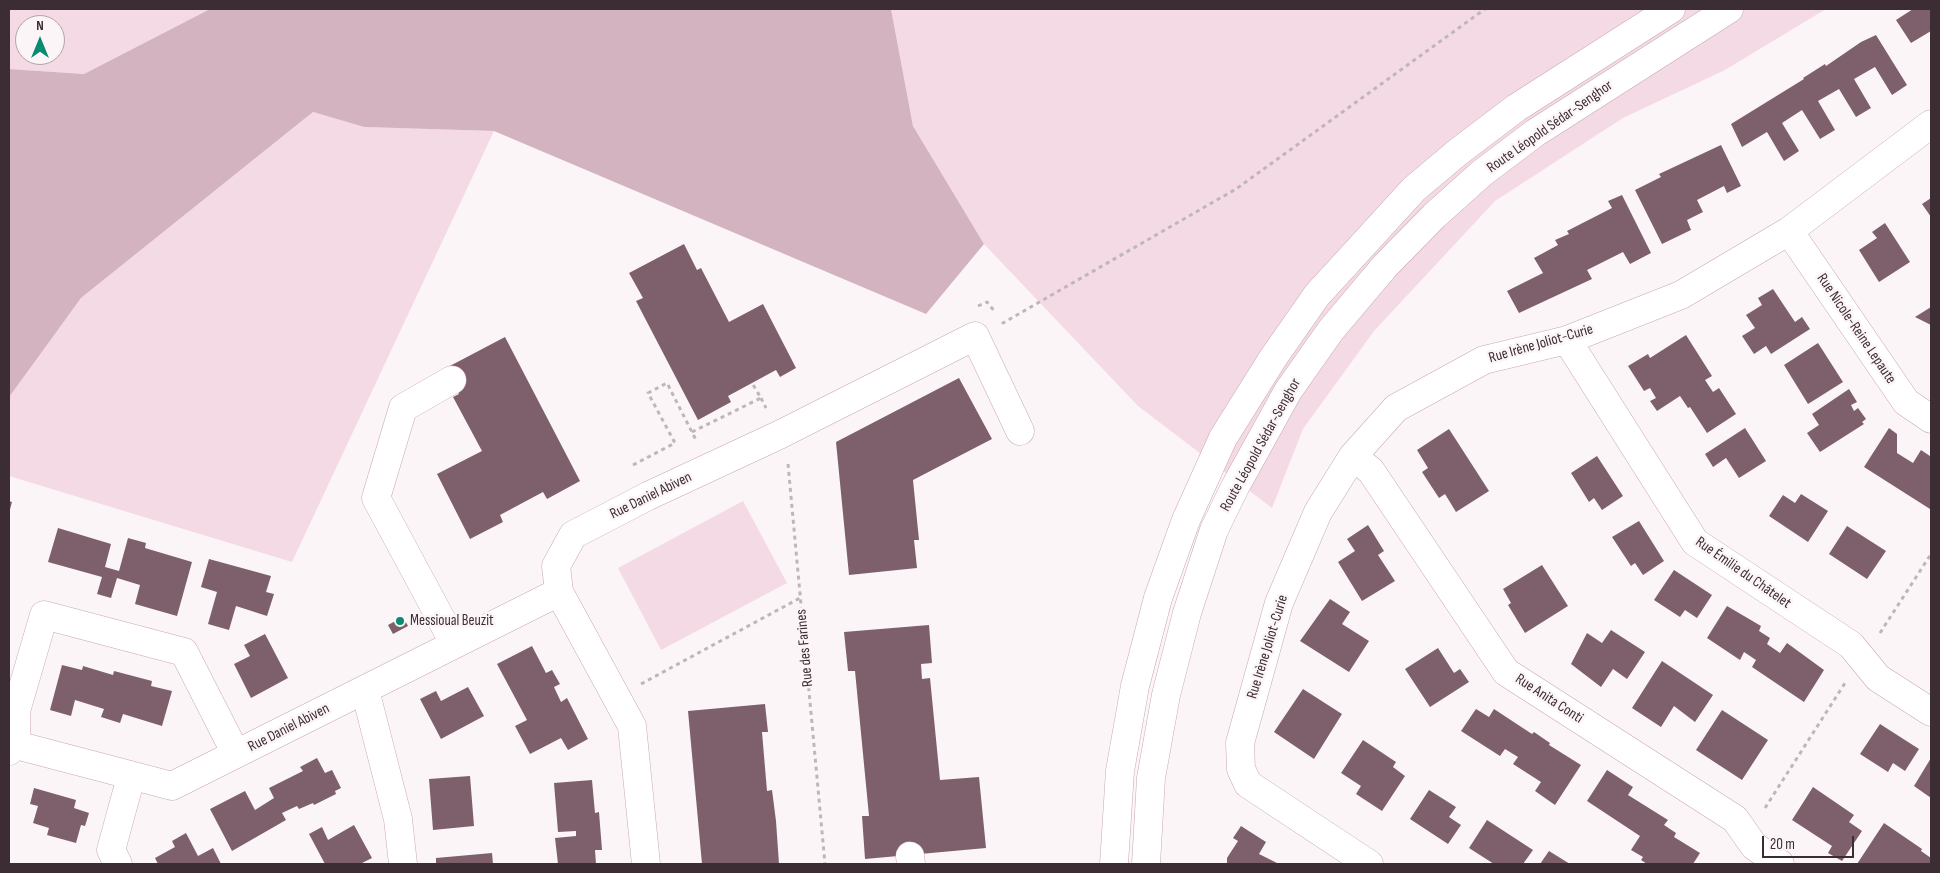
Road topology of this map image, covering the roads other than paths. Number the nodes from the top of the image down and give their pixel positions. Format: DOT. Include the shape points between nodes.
graph roads {
  1 [pos="1671,9"];
  2 [pos="1729,9"];
  3 [pos="1931,124"];
  4 [pos="1789,230"];
  5 [pos="1567,340"];
  6 [pos="452,380"];
  7 [pos="1931,419"];
  8 [pos="1020,431"];
  9 [pos="1353,456"];
  10 [pos="559,592"];
  11 [pos="454,643"];
  12 [pos="365,690"];
  13 [pos="1931,712"];
  14 [pos="12,748"];
  15 [pos="236,754"];
  16 [pos="130,777"];
  17 [pos="118,864"];
  18 [pos="403,864"];
  19 [pos="646,864"];
  20 [pos="1114,864"];
  21 [pos="1146,864"];
  22 [pos="1369,864"];
  23 [pos="1780,864"];
  1 -- 20 [label="street" via="1516,108 1414,189 1317,295 1273,358 1223,438 1186,520 1158,598 1135,686 1120,771"];
  2 -- 21 [label="street, Route Léopold Sédar-Senghor" via="1535,133 1482,174 1434,216 1385,266 1331,330 1288,391 1214,530 1187,612 1166,695 1151,778"];
  3 -- 4 [label="street, Rue Irène Joliot-Curie"];
  4 -- 5 [label="street, Rue Irène Joliot-Curie" via="1681,295"];
  4 -- 7 [label="street, Rue Nicole-Reine Lepaute" via="1906,402"];
  5 -- 9 [label="street, Rue Irène Joliot-Curie" via="1484,360 1396,408"];
  5 -- 13 [label="street, Rue Émilie du Châtelet" via="1694,542 1851,645 1878,678"];
  6 -- 11 [label="street" via="403,408 376,498"];
  8 -- 10 [label="street, Rue Daniel Abiven" via="975,336 573,536 556,566"];
  9 -- 22 [label="street, Rue Irène Joliot-Curie" via="1318,512 1279,603 1240,743 1241,769 1248,784"];
  9 -- 23 [label="street, Rue Anita Conti" via="1372,471 1506,672 1735,819 1754,846"];
  10 -- 11 [label="street, Rue Daniel Abiven"];
  10 -- 19 [label="street, Rue Daniel Abiven" via="632,726"];
  11 -- 12 [label="street, Rue Daniel Abiven"];
  12 -- 15 [label="street, Rue Daniel Abiven"];
  12 -- 18 [label="street" via="398,819"];
  14 -- 15 [label="street" via="16,711 44,615 184,652"];
  14 -- 16 [label="street, Rue Daniel Abiven"];
  15 -- 16 [label="street, Rue Daniel Abiven" via="172,786"];
  16 -- 17 [label="street" via="111,850"];
}
